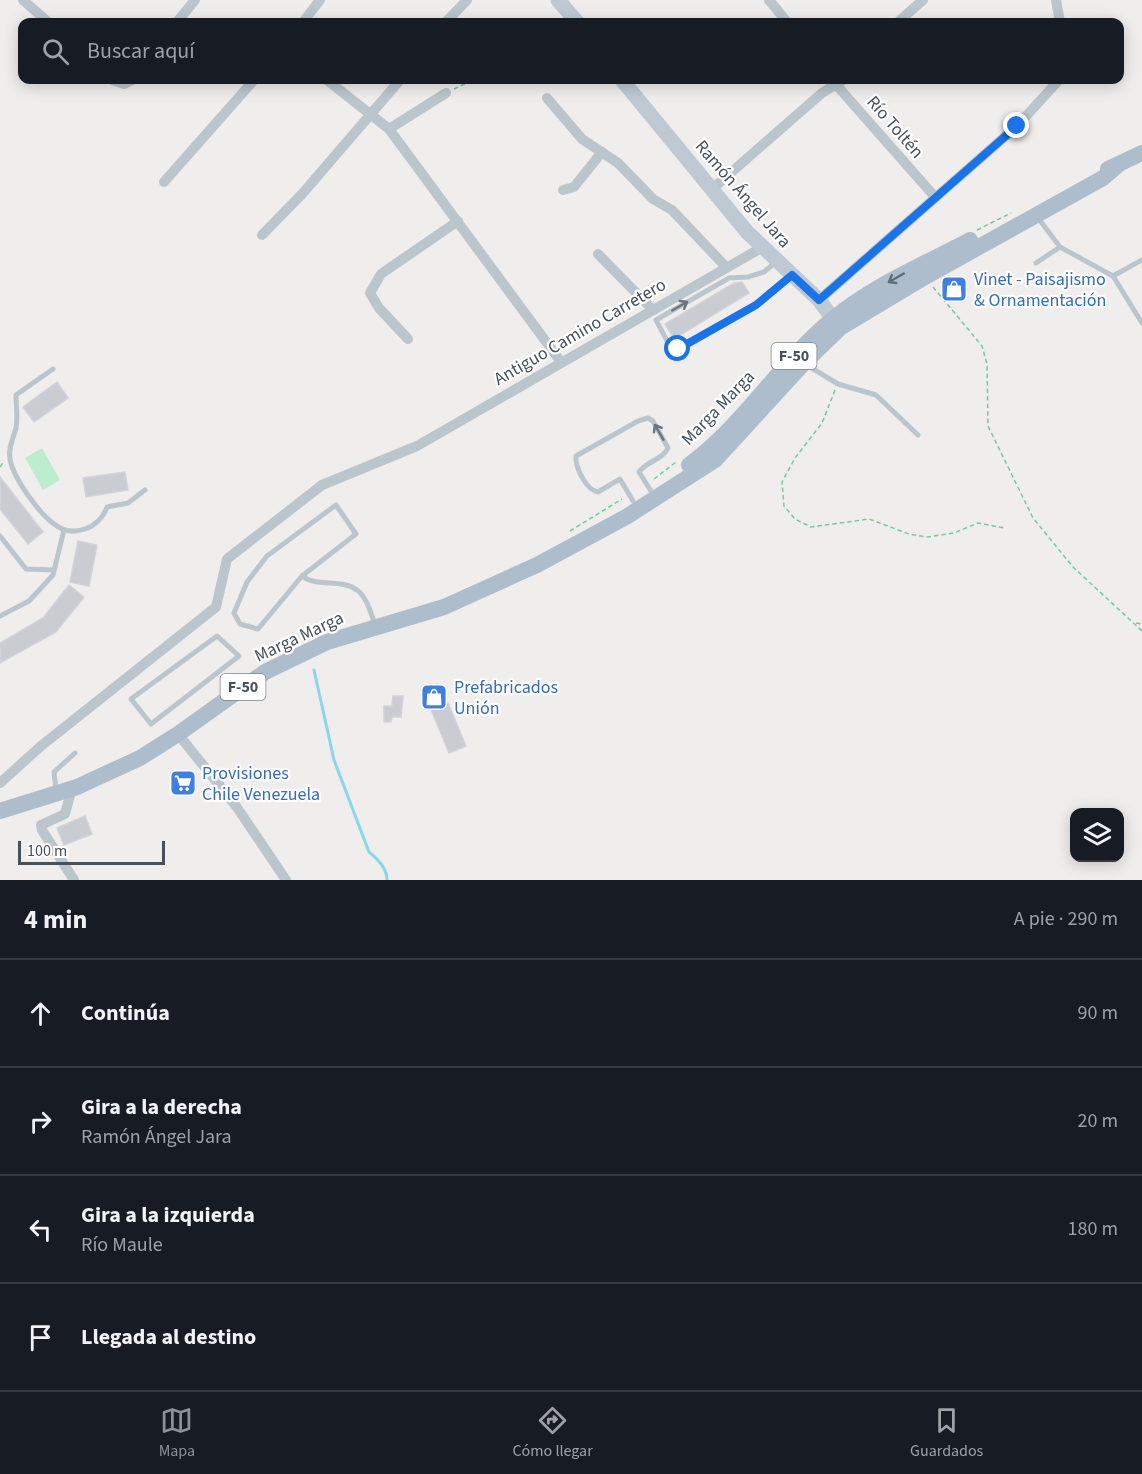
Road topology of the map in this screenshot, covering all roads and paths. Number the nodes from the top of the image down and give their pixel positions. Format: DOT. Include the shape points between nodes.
graph roads {
  1 [pos="23,0"];
  2 [pos="195,0"];
  3 [pos="320,0"];
  4 [pos="467,0"];
  5 [pos="558,0"];
  6 [pos="769,0"];
  7 [pos="923,0"];
  8 [pos="1056,0"];
  9 [pos="43,18"];
  10 [pos="180,18"];
  11 [pos="306,18"];
  12 [pos="450,18"];
  13 [pos="574,18"];
  14 [pos="784,18"];
  15 [pos="903,18"];
  16 [pos="1059,18"];
  17 [pos="250,84"];
  18 [pos="332,84"];
  19 [pos="397,84"];
  20 [pos="465,84"];
  21 [pos="625,84"];
  22 [pos="834,84"];
  23 [pos="839,84"];
  24 [pos="1056,84"];
  25 [pos="446,93"];
  26 [pos="547,98"];
  27 [pos="370,116"];
  28 [pos="388,129"];
  29 [pos="602,152"];
  30 [pos="1142,153"];
  31 [pos="1117,166"];
  32 [pos="164,182"];
  33 [pos="562,190"];
  34 [pos="711,190"];
  35 [pos="935,197"];
  36 [pos="1037,216"];
  37 [pos="458,221"];
  38 [pos="262,235"];
  39 [pos="1060,247"];
  40 [pos="761,248"];
  41 [pos="598,254"];
  42 [pos="1142,260"];
  43 [pos="776,262"];
  44 [pos="1036,263"];
  45 [pos="726,267"];
  46 [pos="792,275"];
  47 [pos="1113,276"];
  48 [pos="925,277"];
  49 [pos="819,300"];
  50 [pos="652,309"];
  51 [pos="837,323"];
  52 [pos="1142,323"];
  53 [pos="408,339"];
  54 [pos="561,362"];
  55 [pos="803,364"];
  56 [pos="53,369"];
  57 [pos="838,384"];
  58 [pos="918,435"];
  59 [pos="145,490"];
  60 [pos="651,491"];
  61 [pos="633,501"];
  62 [pos="1004,528"];
  63 [pos="64,530"];
  64 [pos="0,536"];
  65 [pos="54,570"];
  66 [pos="37,571"];
  67 [pos="302,576"];
  68 [pos="496,582"];
  69 [pos="46,583"];
  70 [pos="0,616"];
  71 [pos="1135,623"];
  72 [pos="1142,624"];
  73 [pos="375,626"];
  74 [pos="1142,631"];
  75 [pos="240,656"];
  76 [pos="178,734"];
  77 [pos="75,753"];
  78 [pos="0,783"];
  79 [pos="64,791"];
  80 [pos="0,811"];
  81 [pos="74,880"];
  82 [pos="286,880"];
  1 -- 9 [label="street"];
  2 -- 10 [label="street"];
  3 -- 11 [label="street"];
  4 -- 12 [label="street"];
  5 -- 13 [label="main road"];
  6 -- 14 [label="street"];
  7 -- 15 [label="street"];
  8 -- 16 [label="street"];
  17 -- 32 [label="street"];
  18 -- 27 [label="street"];
  19 -- 27 [label="street"];
  20 -- 25 [label="path"];
  21 -- 34 [label="main road, Ramón Ángel Jara"];
  22 -- 34 [label="street"];
  23 -- 35 [label="street, Río Toltén"];
  24 -- 35 [label="street" via="1017,126"];
  25 -- 28 [label="street"];
  26 -- 29 [label="street" via="582,139"];
  27 -- 28 [label="street"];
  27 -- 38 [label="street"];
  28 -- 37 [label="street"];
  29 -- 33 [label="street" via="574,187"];
  29 -- 45 [label="street" via="653,199 672,210"];
  30 -- 31 [label="main road, Marga Marga / F-50"];
  31 -- 36 [label="main road, Marga Marga / F-50"];
  31 -- 51 [label="main road, Marga Marga / F-50, one-way" via="911,270 855,302"];
  34 -- 40 [label="main road, Ramón Ángel Jara"];
  35 -- 49 [label="street"];
  36 -- 39 [label="lane"];
  36 -- 48 [label="main road, Marga Marga / F-50"];
  37 -- 53 [label="street" via="381,274 373,284 370,293 379,308"];
  37 -- 54 [label="street"];
  39 -- 44 [label="lane"];
  39 -- 47 [label="lane"];
  40 -- 43 [label="main road, Ramón Ángel Jara"];
  40 -- 45 [label="street, Antiguo Camino Carretero"];
  41 -- 50 [label="street"];
  42 -- 47 [label="lane"];
  43 -- 46 [label="main road, Ramón Ángel Jara"];
  46 -- 43 [label="lane, one-way" via="756,305 673,352 656,320 729,278 764,272"];
  45 -- 50 [label="street, Antiguo Camino Carretero"];
  46 -- 49 [label="main road, Ramón Ángel Jara"];
  47 -- 52 [label="lane"];
  48 -- 51 [label="main road, Marga Marga / F-50"];
  48 -- 71 [label="path" via="982,346 987,364 988,426 1033,518 1073,567"];
  49 -- 51 [label="main road, Ramón Ángel Jara"];
  50 -- 54 [label="street, Antiguo Camino Carretero"];
  51 -- 55 [label="main road, Marga Marga / F-50"];
  51 -- 60 [label="main road, Marga Marga / F-50" via="792,358 710,449"];
  54 -- 78 [label="street, Antiguo Camino Carretero" via="417,446 322,485 227,559 216,607"];
  55 -- 57 [label="lane"];
  55 -- 68 [label="main road, Marga Marga / F-50" via="715,460 626,517 537,565"];
  56 -- 63 [label="lane" via="16,395 16,426 9,450 10,462 26,492"];
  57 -- 58 [label="lane" via="876,395"];
  57 -- 62 [label="path" via="822,423 782,482 784,506 795,519 811,527 869,519 927,537 954,533 978,523"];
  59 -- 63 [label="lane" via="128,503 106,507 103,516 86,530"];
  60 -- 61 [label="main road, Marga Marga / F-50"];
  60 -- 61 [label="lane, one-way" via="639,472 668,448 648,418 576,456 576,464 591,490 598,492 620,479"];
  61 -- 68 [label="main road, Marga Marga / F-50"];
  63 -- 65 [label="lane"];
  64 -- 66 [label="lane" via="26,569"];
  65 -- 66 [label="lane"];
  65 -- 69 [label="lane"];
  66 -- 69 [label="lane"];
  67 -- 67 [label="lane" via="356,534 336,505 267,556 247,582 234,613 240,624 258,629"];
  67 -- 73 [label="lane" via="309,581 357,590"];
  68 -- 73 [label="main road, Marga Marga / F-50" via="444,607"];
  69 -- 70 [label="lane" via="29,601"];
  71 -- 72 [label="path"];
  71 -- 74 [label="path"];
  73 -- 76 [label="main road, Marga Marga / F-50" via="327,642 265,672"];
  75 -- 75 [label="lane" via="217,636 131,699 151,724"];
  76 -- 79 [label="main road, Marga Marga / F-50" via="140,758"];
  76 -- 82 [label="street" via="236,806"];
  77 -- 79 [label="lane" via="54,772"];
  79 -- 80 [label="main road, Marga Marga / F-50"];
  79 -- 81 [label="street" via="65,814 41,825"];
}
